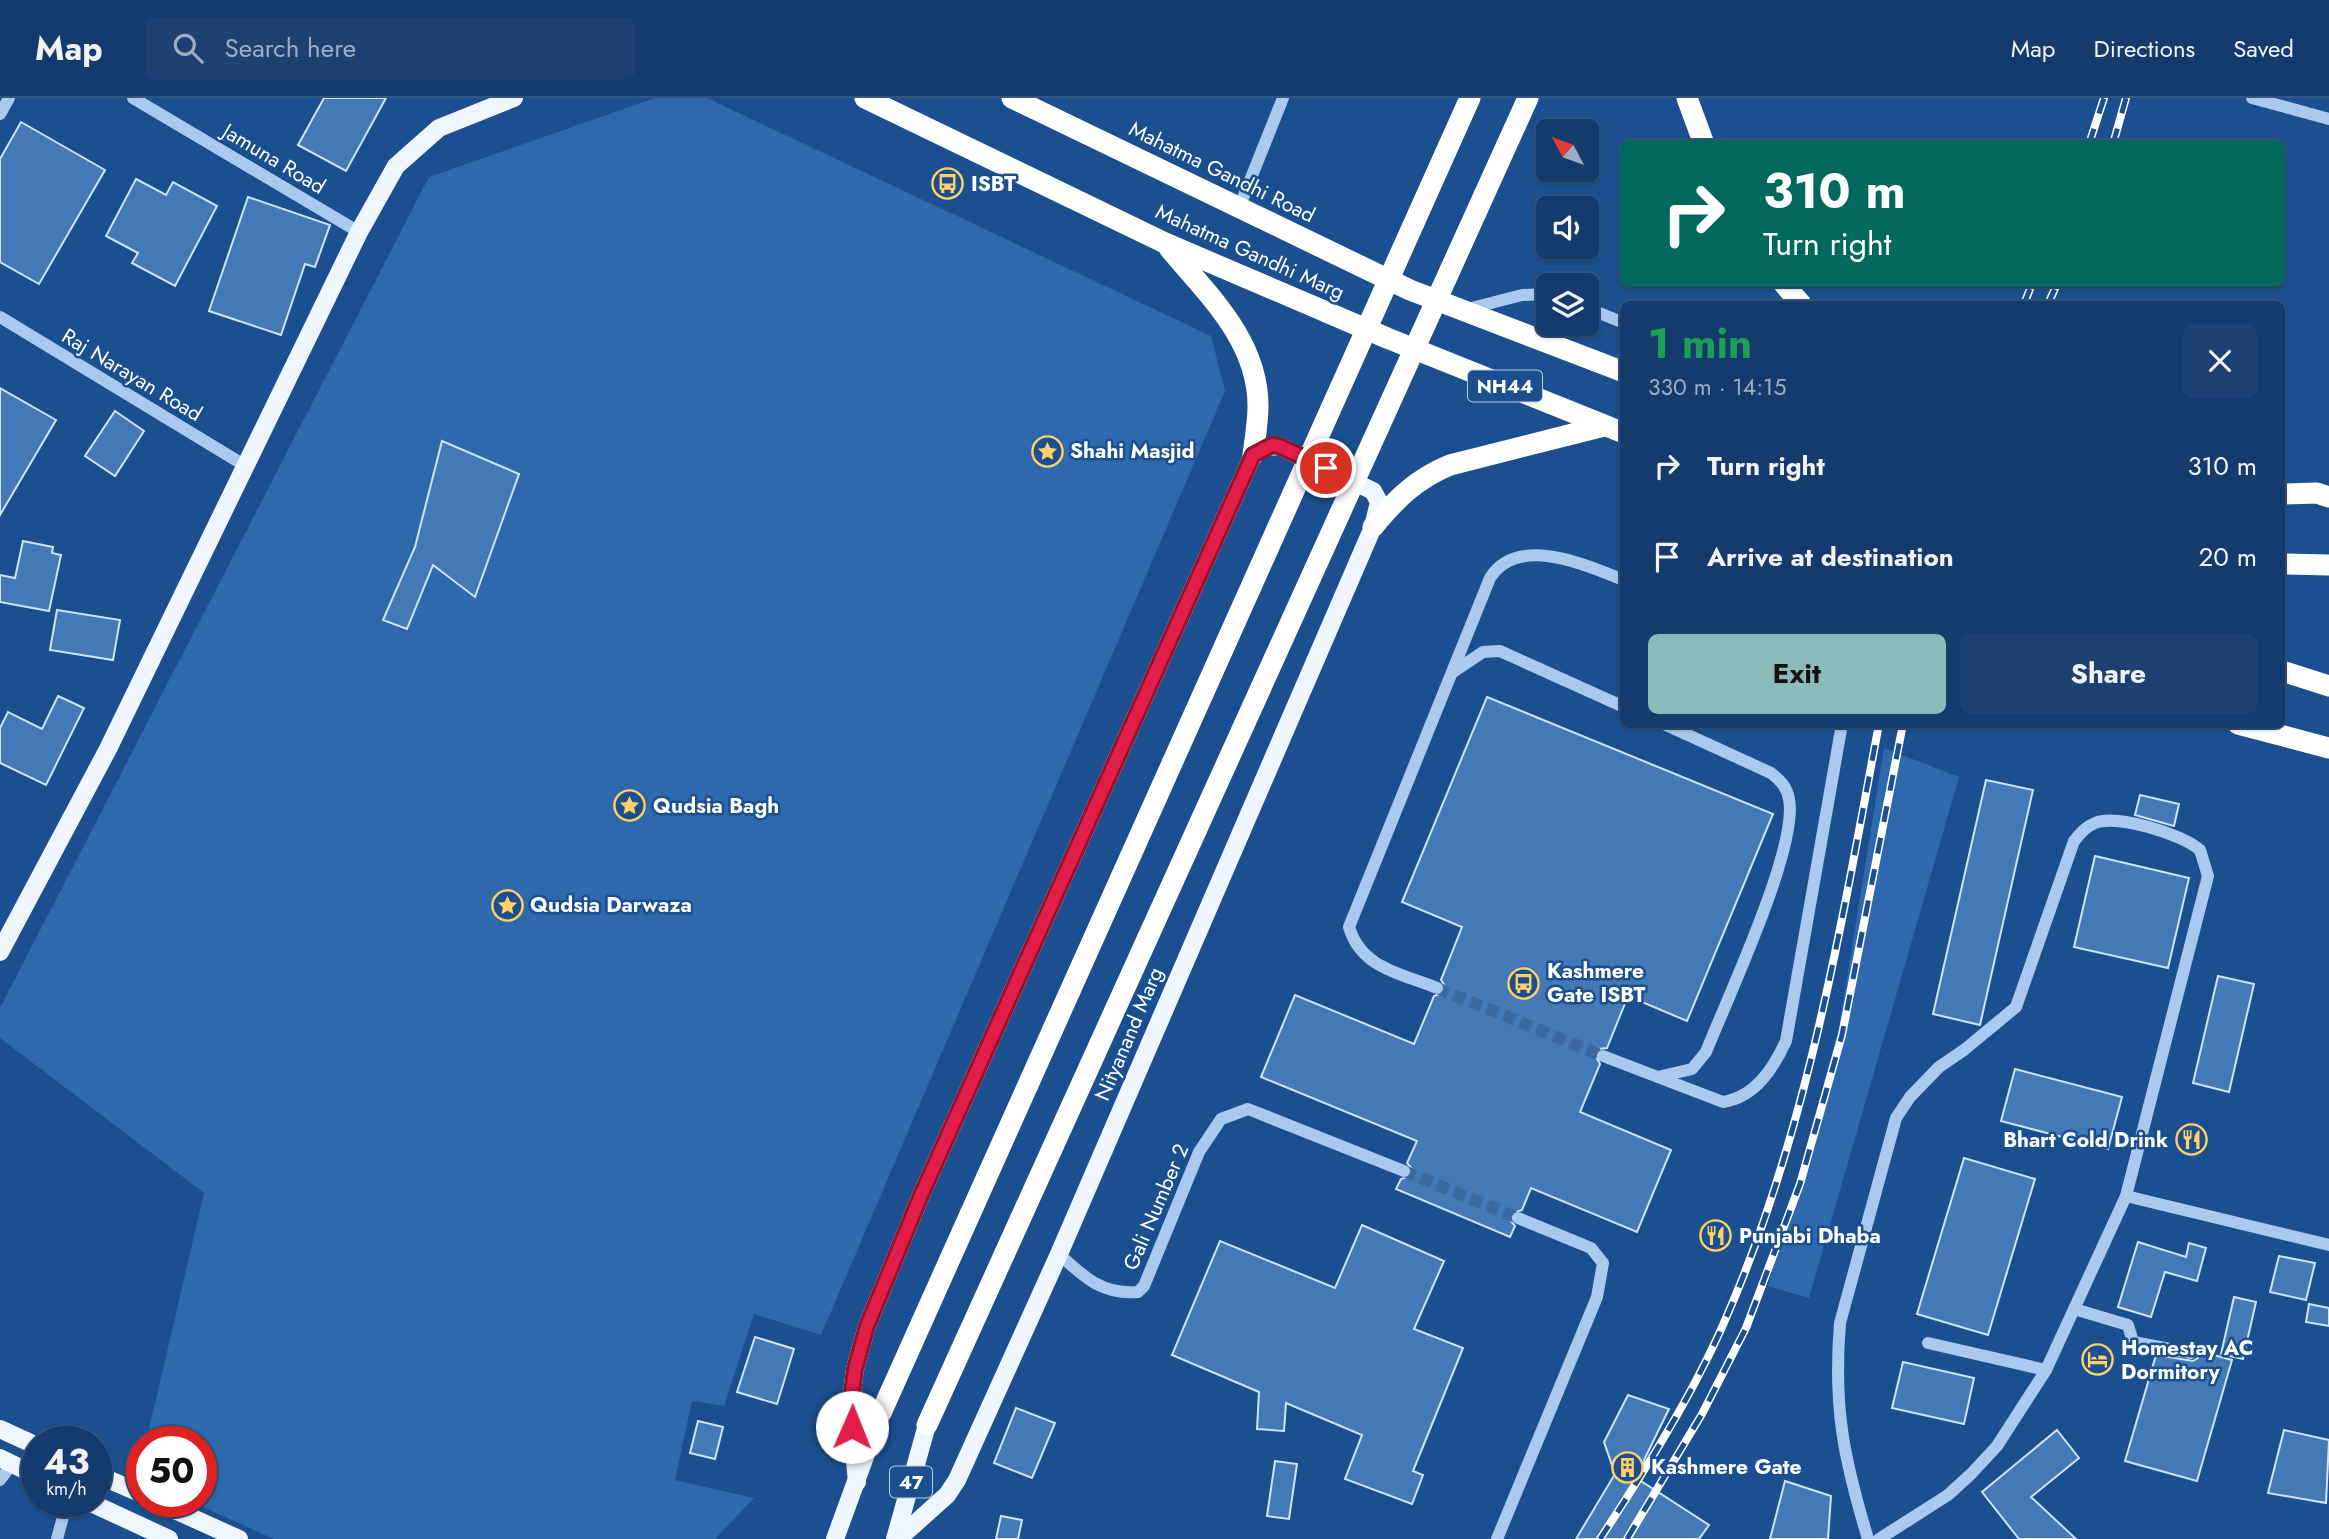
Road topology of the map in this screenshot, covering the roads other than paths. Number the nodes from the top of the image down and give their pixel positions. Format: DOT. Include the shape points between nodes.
graph roads {
  1 [pos="9,98"];
  2 [pos="133,98"];
  3 [pos="514,98"];
  4 [pos="865,98"];
  5 [pos="1012,98"];
  6 [pos="1283,98"];
  7 [pos="1470,98"];
  8 [pos="1528,98"];
  9 [pos="1687,98"];
  10 [pos="2252,98"];
  11 [pos="0,114"];
  12 [pos="2329,119"];
  13 [pos="1702,140"];
  14 [pos="1239,208"];
  15 [pos="359,232"];
  16 [pos="1165,243"];
  17 [pos="1787,287"];
  18 [pos="1536,294"];
  19 [pos="1798,301"];
  20 [pos="1460,311"];
  21 [pos="1599,313"];
  22 [pos="0,317"];
  23 [pos="1620,321"];
  24 [pos="1620,371"];
  25 [pos="1614,430"];
  26 [pos="1253,455"];
  27 [pos="244,465"];
  28 [pos="2325,493"];
  29 [pos="2285,494"];
  30 [pos="1373,527"];
  31 [pos="2285,564"];
  32 [pos="2329,565"];
  33 [pos="1620,579"];
  34 [pos="2285,672"];
  35 [pos="1450,675"];
  36 [pos="2329,686"];
  37 [pos="1620,705"];
  38 [pos="1673,728"];
  39 [pos="1841,728"];
  40 [pos="2253,728"];
  41 [pos="2329,748"];
  42 [pos="0,951"];
  43 [pos="1437,988"];
  44 [pos="1603,1056"];
  45 [pos="1654,1077"];
  46 [pos="1404,1171"];
  47 [pos="2126,1196"];
  48 [pos="1518,1218"];
  49 [pos="2329,1245"];
  50 [pos="1059,1254"];
  51 [pos="2074,1309"];
  52 [pos="1928,1343"];
  53 [pos="2191,1353"];
  54 [pos="2046,1370"];
  55 [pos="881,1413"];
  56 [pos="927,1425"];
  57 [pos="0,1429"];
  58 [pos="21,1439"];
  59 [pos="6,1461"];
  60 [pos="0,1480"];
  61 [pos="857,1482"];
  62 [pos="112,1513"];
  63 [pos="63,1517"];
  64 [pos="190,1517"];
  65 [pos="57,1539"];
  66 [pos="169,1539"];
  67 [pos="239,1539"];
  68 [pos="835,1539"];
  69 [pos="896,1539"];
  70 [pos="1497,1539"];
  71 [pos="1868,1539"];
  72 [pos="1879,1539"];
  1 -- 11 [label="street"];
  2 -- 15 [label="street, Jamuna Road"];
  3 -- 15 [label="main road" via="439,128 396,166"];
  4 -- 16 [label="highway, Mahatma Gandhi Marg"];
  5 -- 14 [label="highway, Mahatma Gandhi Road"];
  6 -- 14 [label="street"];
  7 -- 55 [label="highway, bridge"];
  8 -- 56 [label="highway, bridge"];
  9 -- 13 [label="highway"];
  10 -- 12 [label="street"];
  14 -- 20 [label="highway, Mahatma Gandhi Road"];
  15 -- 27 [label="main road"];
  16 -- 25 [label="highway, Mahatma Gandhi Marg / NH44"];
  16 -- 26 [label="highway" via="1228,318 1252,362 1258,407"];
  17 -- 19 [label="highway"];
  18 -- 20 [label="street"];
  20 -- 24 [label="highway"];
  21 -- 23 [label="street"];
  22 -- 27 [label="street, Raj Narayan Road"];
  25 -- 30 [label="highway" via="1450,465 1406,489"];
  26 -- 30 [label="main road" via="1279,446 1373,491 1379,502"];
  26 -- 61 [label="main road, 47" via="922,1193 867,1326 850,1409"];
  27 -- 42 [label="main road" via="108,749"];
  28 -- 29 [label="highway"];
  30 -- 50 [label="main road, Nityanand Marg / 47"];
  31 -- 32 [label="highway"];
  33 -- 35 [label="street" via="1537,553 1505,561 1490,578"];
  34 -- 36 [label="highway"];
  35 -- 37 [label="street" via="1483,652 1500,651"];
  35 -- 43 [label="street" via="1349,927 1357,950 1367,959"];
  38 -- 45 [label="street" via="1771,773 1783,782 1790,813 1777,875 1706,1052 1692,1069"];
  39 -- 45 [label="street" via="1780,1054 1763,1079 1736,1100 1723,1102"];
  40 -- 41 [label="highway"];
  44 -- 45 [label="street"];
  46 -- 50 [label="street, Gali Number 2" via="1248,1108 1222,1119 1199,1152 1138,1293 1097,1287"];
  47 -- 49 [label="street"];
  47 -- 51 [label="street"];
  47 -- 71 [label="street" via="2208,876 2200,850 2192,843 2104,820 2084,829 2074,841 2016,1007 1925,1081 1896,1118 1888,1139 1840,1323 1838,1412"];
  48 -- 70 [label="street" via="1591,1248 1602,1263 1602,1277"];
  50 -- 69 [label="main road, Nityanand Marg / 47" via="957,1480 947,1495"];
  51 -- 53 [label="street" via="2128,1325 2133,1342"];
  51 -- 54 [label="street"];
  52 -- 54 [label="street"];
  54 -- 72 [label="street" via="1997,1446 1971,1474 1948,1495"];
  55 -- 61 [label="main road, 47"];
  56 -- 69 [label="main road, Nityanand Marg / 47"];
  57 -- 58 [label="main road"];
  59 -- 60 [label="street"];
  61 -- 68 [label="main road, 47"];
  62 -- 66 [label="main road"];
  63 -- 65 [label="street"];
  64 -- 67 [label="main road"];
}
